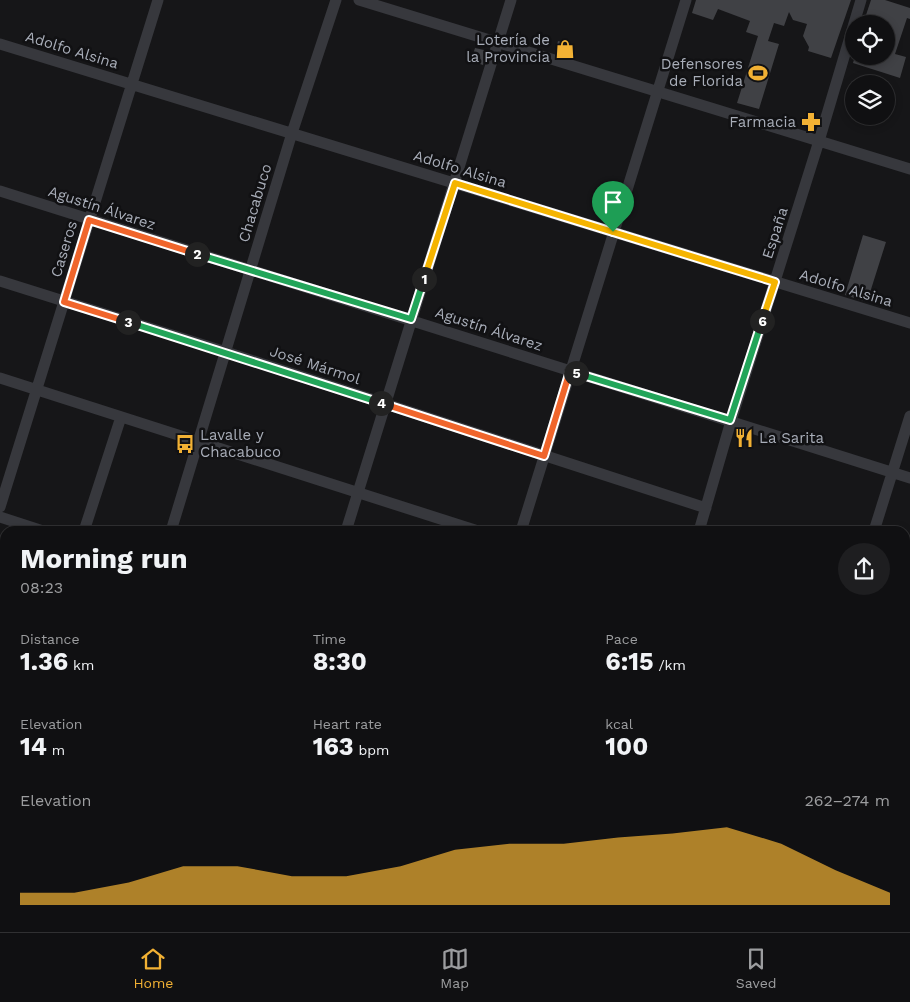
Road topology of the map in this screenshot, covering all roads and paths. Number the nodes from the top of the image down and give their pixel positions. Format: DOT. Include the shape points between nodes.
graph roads {
  1 [pos="158,0"];
  2 [pos="336,0"];
  3 [pos="360,0"];
  4 [pos="511,0"];
  5 [pos="686,0"];
  6 [pos="860,0"];
  7 [pos="498,43"];
  8 [pos="0,44"];
  9 [pos="132,84"];
  10 [pos="656,93"];
  11 [pos="292,133"];
  12 [pos="820,142"];
  13 [pos="910,168"];
  14 [pos="455,183"];
  15 [pos="0,191"];
  16 [pos="89,220"];
  17 [pos="613,232"];
  18 [pos="251,271"];
  19 [pos="0,282"];
  20 [pos="775,282"];
  21 [pos="64,302"];
  22 [pos="411,319"];
  23 [pos="910,323"];
  24 [pos="226,352"];
  25 [pos="570,371"];
  26 [pos="0,378"];
  27 [pos="36,389"];
  28 [pos="385,404"];
  29 [pos="910,416"];
  30 [pos="121,417"];
  31 [pos="730,420"];
  32 [pos="198,441"];
  33 [pos="544,456"];
  34 [pos="893,472"];
  35 [pos="910,478"];
  36 [pos="357,492"];
  37 [pos="0,507"];
  38 [pos="706,508"];
  39 [pos="0,518"];
  40 [pos="26,526"];
  41 [pos="86,526"];
  42 [pos="172,526"];
  43 [pos="347,526"];
  44 [pos="462,526"];
  45 [pos="523,526"];
  46 [pos="701,526"];
  47 [pos="876,526"];
  1 -- 9 [label="street, Caseros"];
  2 -- 11 [label="street, Chacabuco"];
  3 -- 7 [label="street"];
  4 -- 7 [label="street"];
  5 -- 10 [label="street"];
  6 -- 12 [label="street, España"];
  7 -- 10 [label="street"];
  7 -- 14 [label="street"];
  8 -- 9 [label="street, Adolfo Alsina"];
  9 -- 11 [label="street, Adolfo Alsina"];
  9 -- 16 [label="street, Caseros"];
  10 -- 12 [label="street"];
  10 -- 17 [label="street"];
  11 -- 14 [label="street, Adolfo Alsina"];
  11 -- 18 [label="street, Chacabuco"];
  12 -- 13 [label="street"];
  12 -- 20 [label="street, España"];
  14 -- 17 [label="street, Adolfo Alsina"];
  14 -- 22 [label="street"];
  15 -- 16 [label="street, Agustín Álvarez"];
  16 -- 18 [label="street, Agustín Álvarez"];
  16 -- 21 [label="street, Caseros"];
  17 -- 20 [label="street, Adolfo Alsina"];
  17 -- 25 [label="street"];
  18 -- 22 [label="street, Agustín Álvarez"];
  18 -- 24 [label="street, Chacabuco"];
  19 -- 21 [label="street, José Mármol"];
  20 -- 23 [label="street, Adolfo Alsina"];
  20 -- 31 [label="street, España"];
  21 -- 24 [label="street, José Mármol"];
  21 -- 27 [label="street, Caseros"];
  22 -- 25 [label="street, Agustín Álvarez"];
  22 -- 28 [label="street"];
  24 -- 28 [label="street, José Mármol"];
  24 -- 32 [label="street, Chacabuco"];
  25 -- 31 [label="street, Agustín Álvarez"];
  25 -- 33 [label="street"];
  26 -- 27 [label="street"];
  27 -- 30 [label="street"];
  27 -- 37 [label="street, Caseros"];
  28 -- 33 [label="street, José Mármol"];
  28 -- 36 [label="street"];
  29 -- 34 [label="street"];
  30 -- 32 [label="street"];
  30 -- 41 [label="street"];
  31 -- 34 [label="street, Agustín Álvarez"];
  31 -- 38 [label="street, España"];
  32 -- 36 [label="street"];
  32 -- 42 [label="street, Chacabuco"];
  33 -- 38 [label="street, José Mármol"];
  33 -- 45 [label="street"];
  34 -- 35 [label="street, Agustín Álvarez"];
  34 -- 47 [label="street"];
  36 -- 43 [label="street"];
  36 -- 44 [label="street"];
  38 -- 46 [label="street, España"];
  39 -- 40 [label="street"];
}
